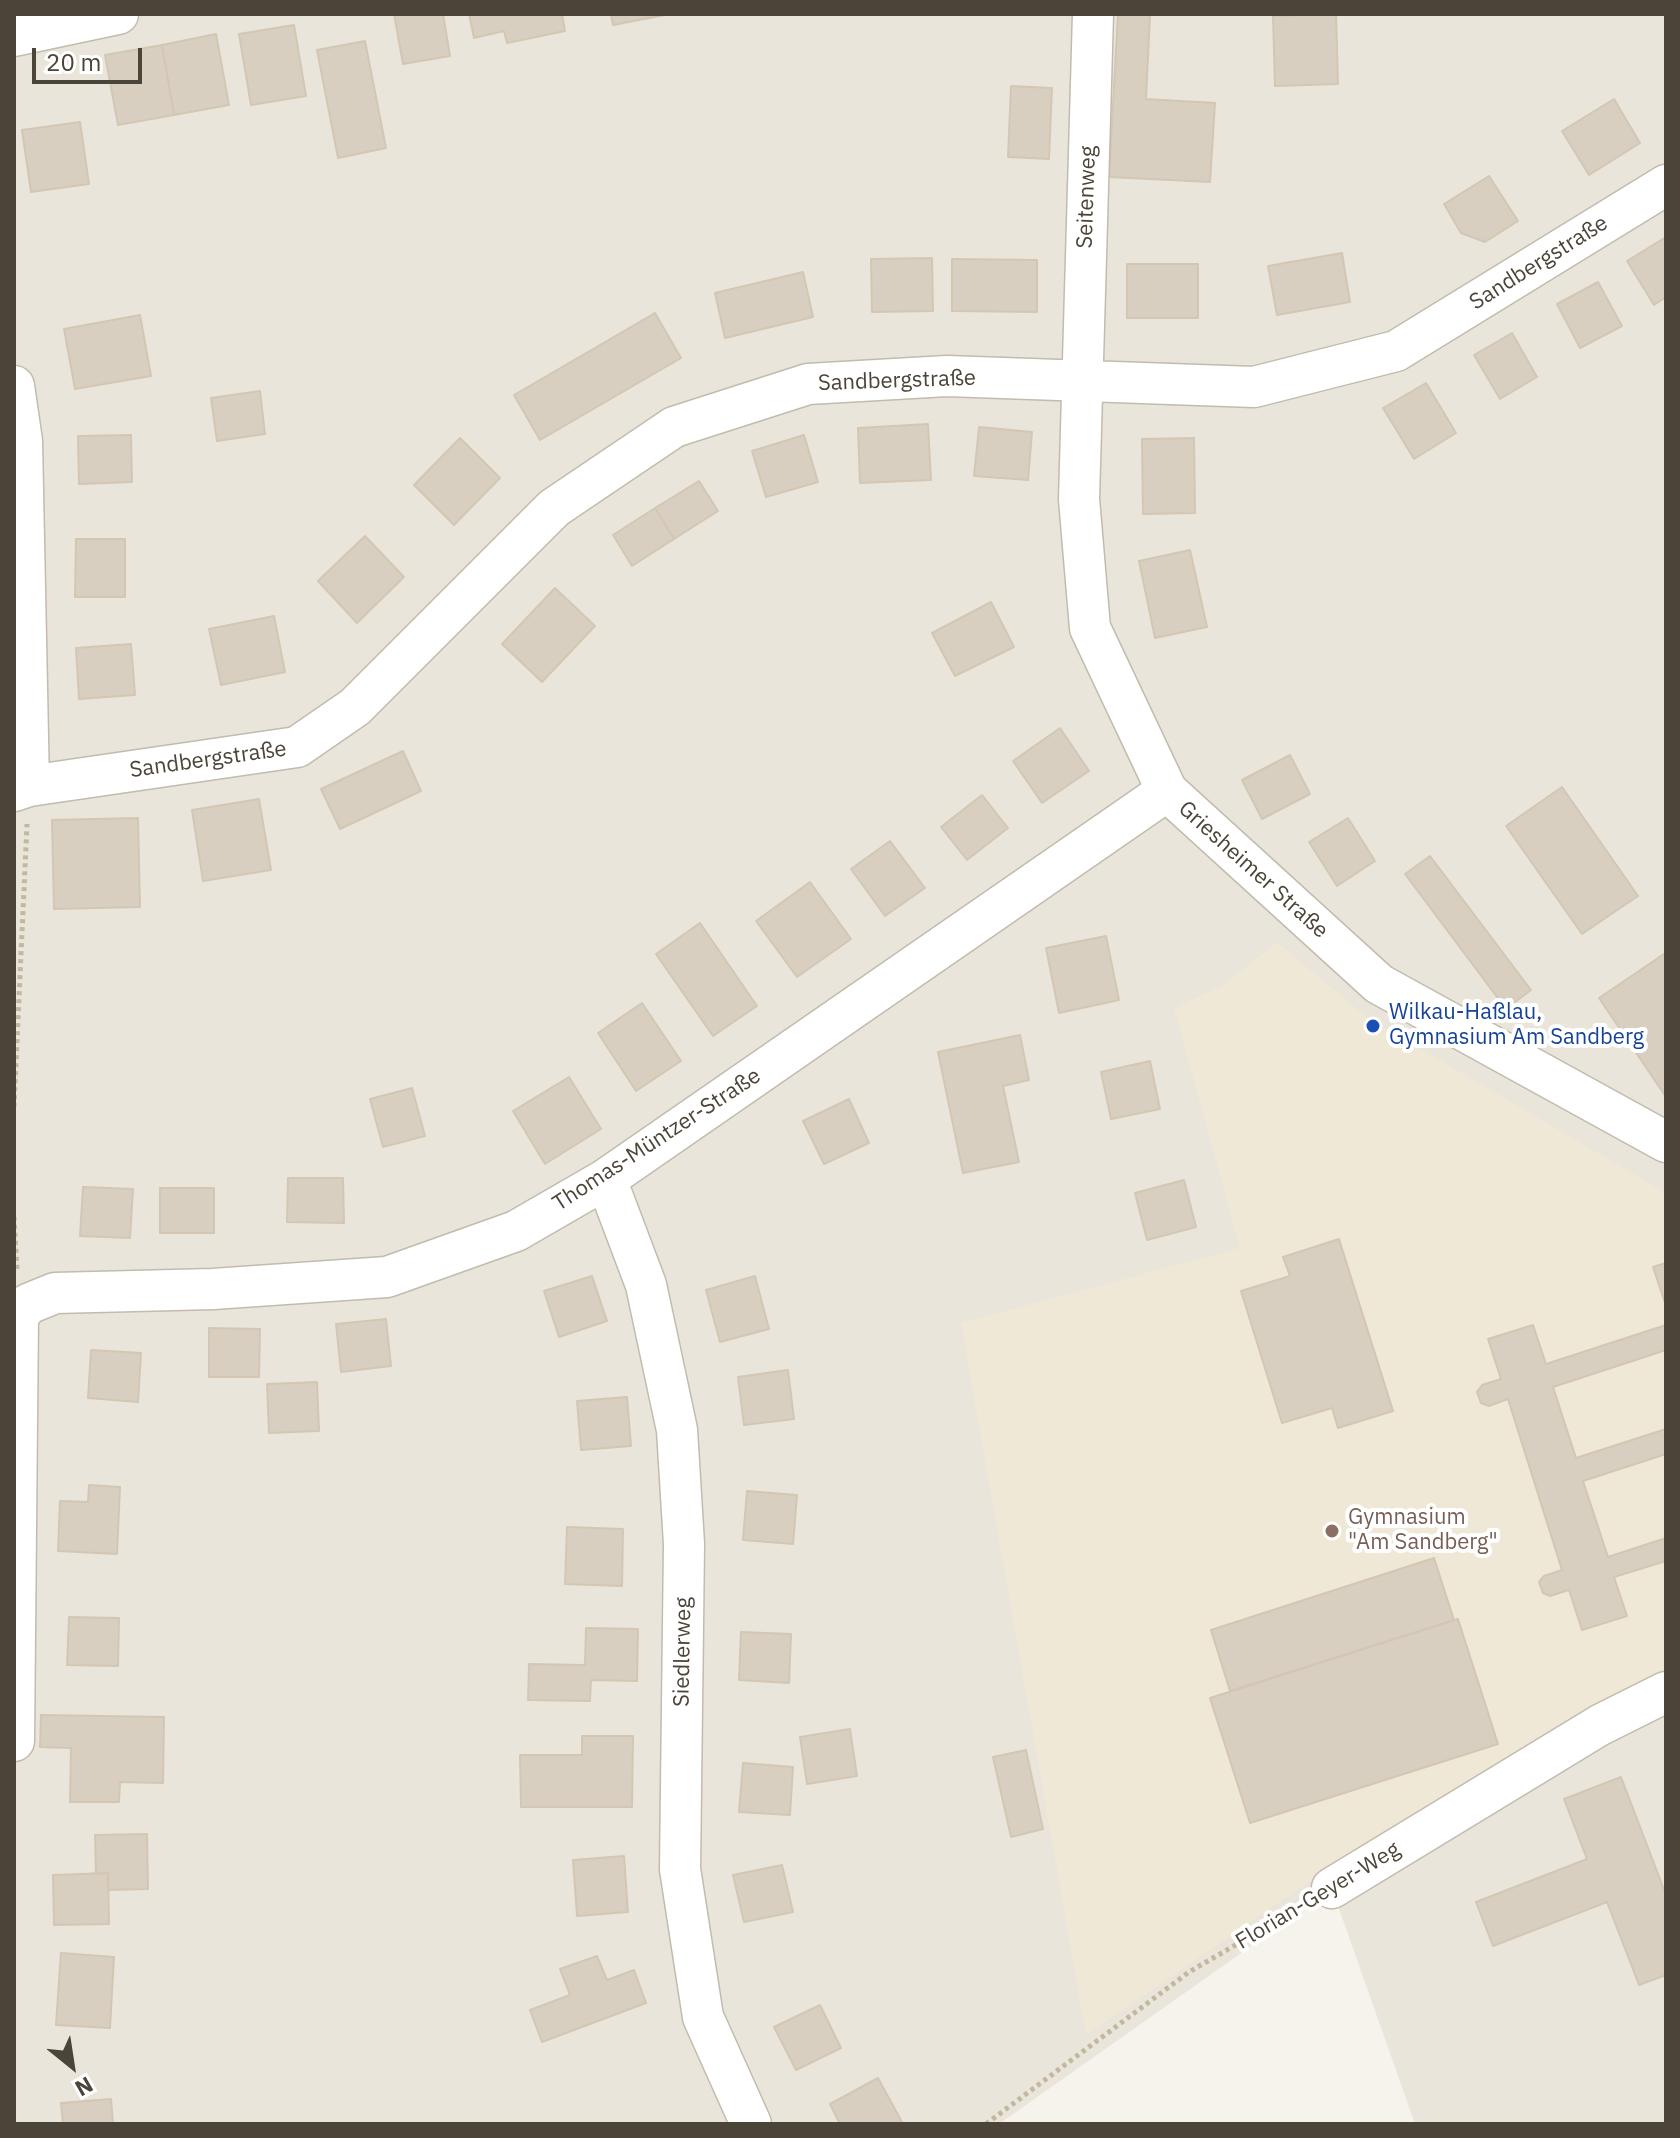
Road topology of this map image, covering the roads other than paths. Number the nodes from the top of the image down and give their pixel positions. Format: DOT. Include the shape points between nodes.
graph roads {
  1 [pos="118,14"];
  2 [pos="1093,14"];
  3 [pos="14,36"];
  4 [pos="1666,185"];
  5 [pos="1081,379"];
  6 [pos="14,386"];
  7 [pos="21,788"];
  8 [pos="1167,791"];
  9 [pos="1666,1142"];
  10 [pos="606,1179"];
  11 [pos="1666,1692"];
  12 [pos="14,1741"];
  13 [pos="1332,1888"];
  14 [pos="751,2124"];
  1 -- 3 [label="street"];
  2 -- 5 [label="street, Seitenweg"];
  4 -- 5 [label="street, Sandbergstraße" via="1396,351 1254,387"];
  5 -- 7 [label="street, Sandbergstraße" via="947,376 808,384 674,427 554,508 355,707 297,747"];
  5 -- 8 [label="street, Griesheimer Straße" via="1079,499 1090,628"];
  6 -- 7 [label="street" via="22,441"];
  8 -- 9 [label="street, Griesheimer Straße" via="1379,984"];
  8 -- 10 [label="street, Thomas-Müntzer-Straße"];
  10 -- 12 [label="street, Thomas-Müntzer-Straße" via="516,1231 387,1277 55,1293 28,1304 18,1316"];
  10 -- 14 [label="street, Siedlerweg" via="646,1285 677,1430 684,1544 680,1869 703,2017"];
  11 -- 13 [label="street, Florian-Geyer-Weg" via="1600,1725"];
}
